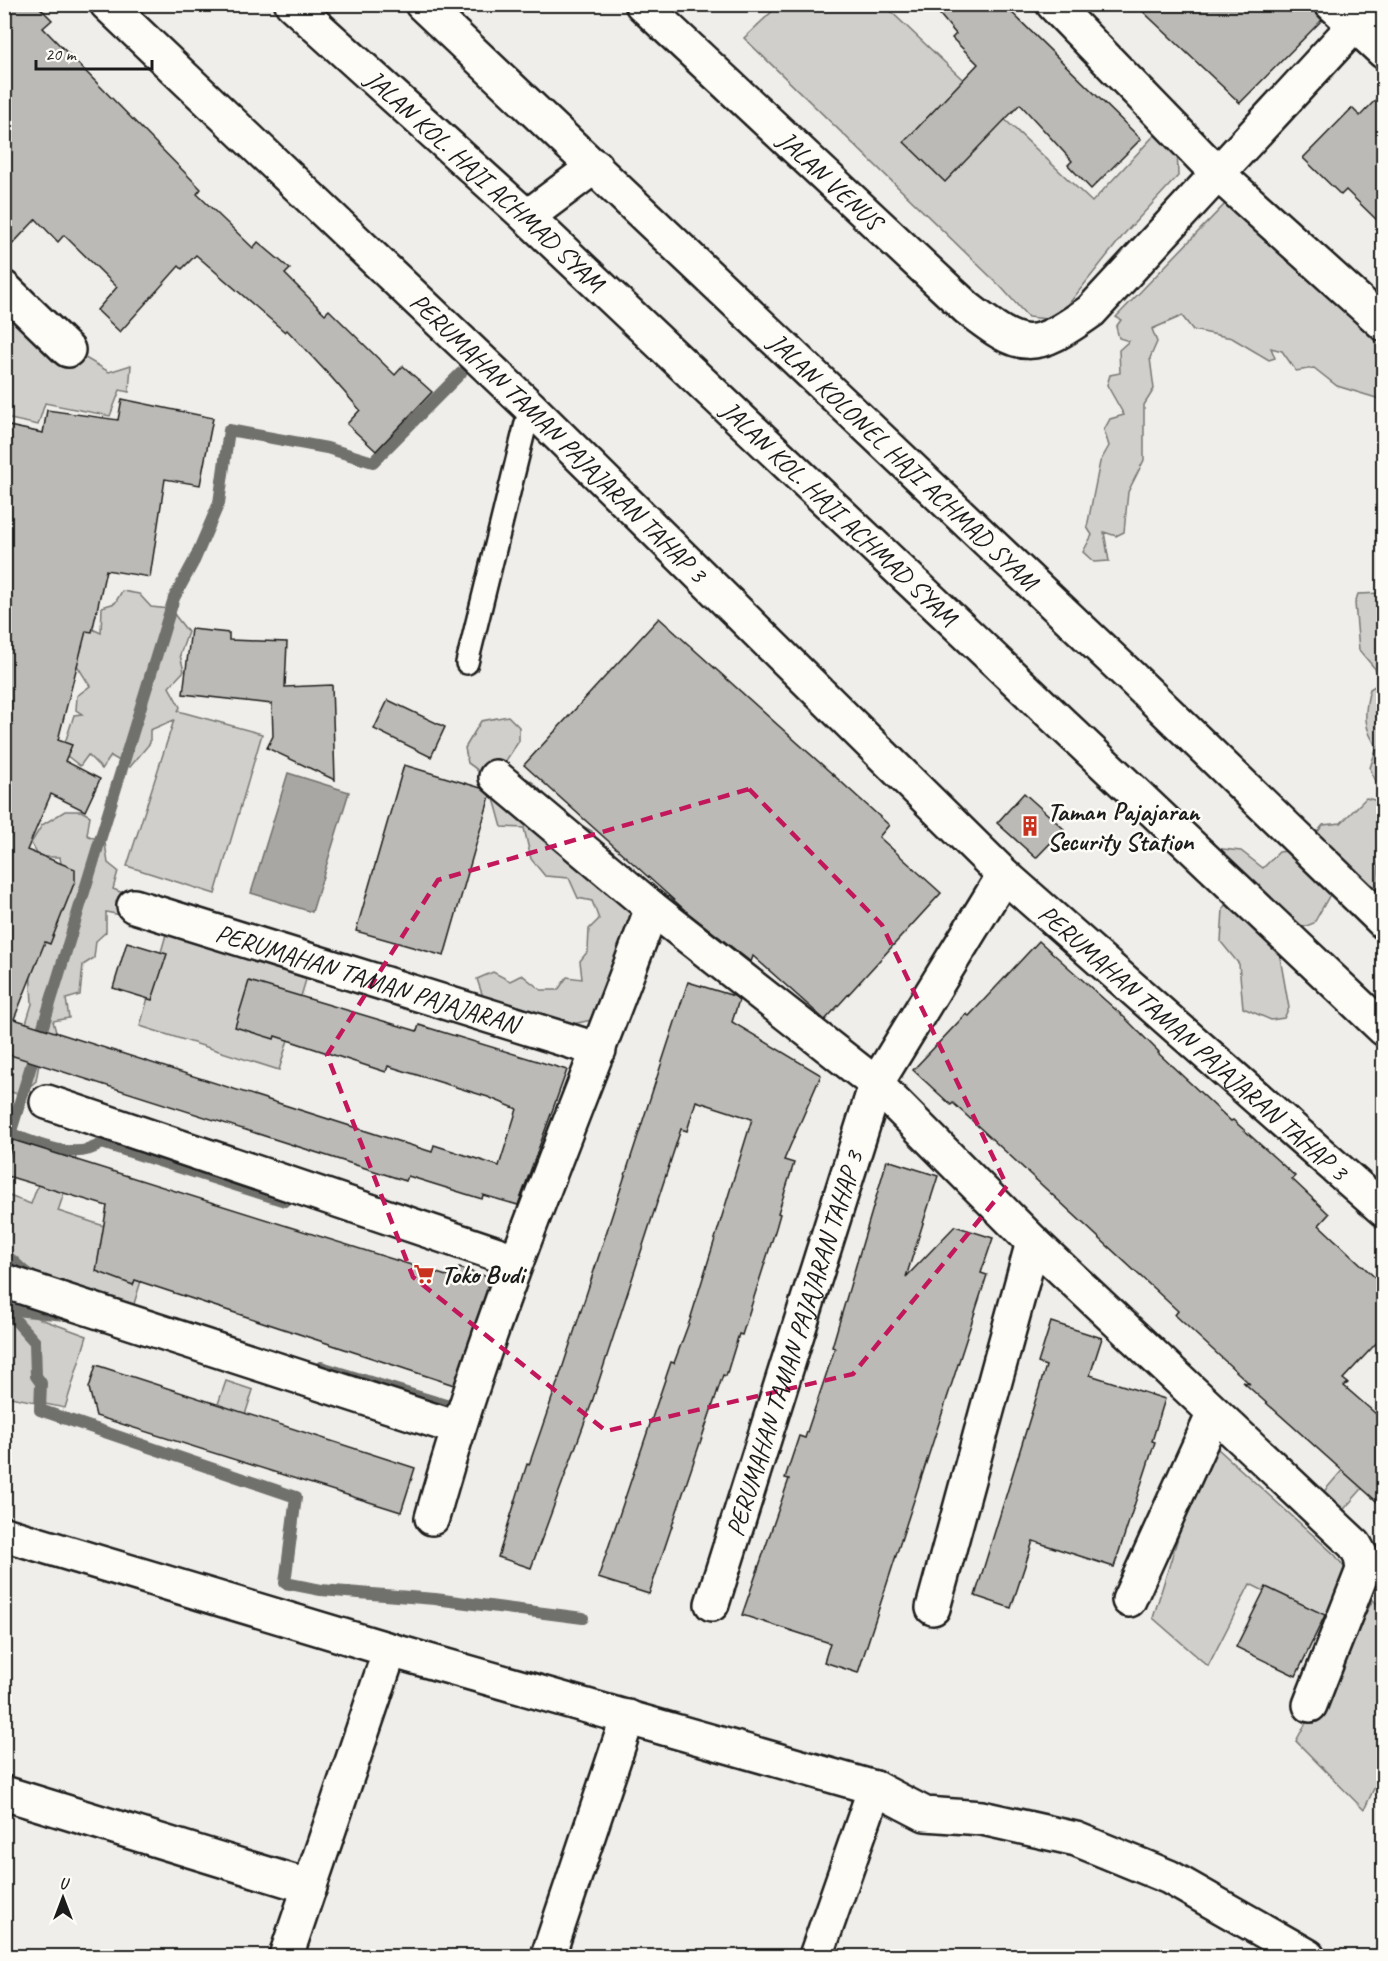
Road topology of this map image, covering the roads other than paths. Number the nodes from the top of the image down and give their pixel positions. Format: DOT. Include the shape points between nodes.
graph roads {
  1 [pos="107,4"];
  2 [pos="292,4"];
  3 [pos="422,4"];
  4 [pos="642,4"];
  5 [pos="1053,4"];
  6 [pos="1353,11"];
  7 [pos="1383,52"];
  8 [pos="595,166"];
  9 [pos="1218,174"];
  10 [pos="527,217"];
  11 [pos="4,288"];
  12 [pos="1383,324"];
  13 [pos="68,350"];
  14 [pos="530,407"];
  15 [pos="467,663"];
  16 [pos="496,777"];
  17 [pos="1004,875"];
  18 [pos="134,906"];
  19 [pos="652,908"];
  20 [pos="1383,922"];
  21 [pos="1383,1029"];
  22 [pos="599,1050"];
  23 [pos="876,1084"];
  24 [pos="47,1102"];
  25 [pos="1383,1210"];
  26 [pos="1033,1242"];
  27 [pos="515,1260"];
  28 [pos="4,1281"];
  29 [pos="1214,1413"];
  30 [pos="457,1428"];
  31 [pos="432,1518"];
  32 [pos="4,1534"];
  33 [pos="1129,1600"];
  34 [pos="712,1604"];
  35 [pos="933,1608"];
  36 [pos="390,1650"];
  37 [pos="1310,1705"];
  38 [pos="628,1718"];
  39 [pos="875,1788"];
  40 [pos="4,1793"];
  41 [pos="310,1887"];
  42 [pos="286,1956"];
  43 [pos="548,1956"];
  44 [pos="816,1956"];
  45 [pos="1308,1956"];
  1 -- 14 [label="street, PERUMAHAN TAMAN PAJAJARAN TAHAP 3"];
  2 -- 10 [label="street, JALAN KOL. HAJI ACHMAD SYAM"];
  3 -- 8 [label="street, JALAN KOLONEL HAJI ACHMAD SYAM"];
  4 -- 9 [label="street, JALAN VENUS" via="967,308 1000,333 1028,343 1058,335 1091,311"];
  5 -- 9 [label="street"];
  6 -- 7 [label="street"];
  6 -- 9 [label="street"];
  8 -- 10 [label="street"];
  8 -- 20 [label="street, JALAN KOLONEL HAJI ACHMAD SYAM"];
  9 -- 12 [label="street"];
  10 -- 21 [label="street, JALAN KOL. HAJI ACHMAD SYAM"];
  11 -- 13 [label="street"];
  14 -- 15 [label="lane"];
  14 -- 17 [label="street, PERUMAHAN TAMAN PAJAJARAN TAHAP 3"];
  16 -- 19 [label="street"];
  17 -- 23 [label="street, PERUMAHAN TAMAN PAJAJARAN TAHAP 3"];
  17 -- 25 [label="street, PERUMAHAN TAMAN PAJAJARAN TAHAP 3"];
  18 -- 22 [label="street, PERUMAHAN TAMAN PAJAJARAN"];
  19 -- 22 [label="street"];
  19 -- 23 [label="street"];
  22 -- 27 [label="street"];
  23 -- 26 [label="street"];
  23 -- 34 [label="street, PERUMAHAN TAMAN PAJAJARAN TAHAP 3"];
  24 -- 27 [label="street"];
  26 -- 29 [label="street"];
  26 -- 35 [label="street"];
  27 -- 30 [label="street"];
  28 -- 30 [label="street"];
  29 -- 33 [label="street"];
  29 -- 37 [label="street" via="1355,1545 1361,1556 1363,1570"];
  30 -- 31 [label="street"];
  32 -- 36 [label="street"];
  36 -- 38 [label="street"];
  36 -- 41 [label="street"];
  38 -- 39 [label="street"];
  38 -- 43 [label="street"];
  39 -- 44 [label="street"];
  39 -- 45 [label="street" via="924,1814 982,1818 1077,1839 1169,1877"];
  40 -- 41 [label="street"];
  41 -- 42 [label="street"];
}
